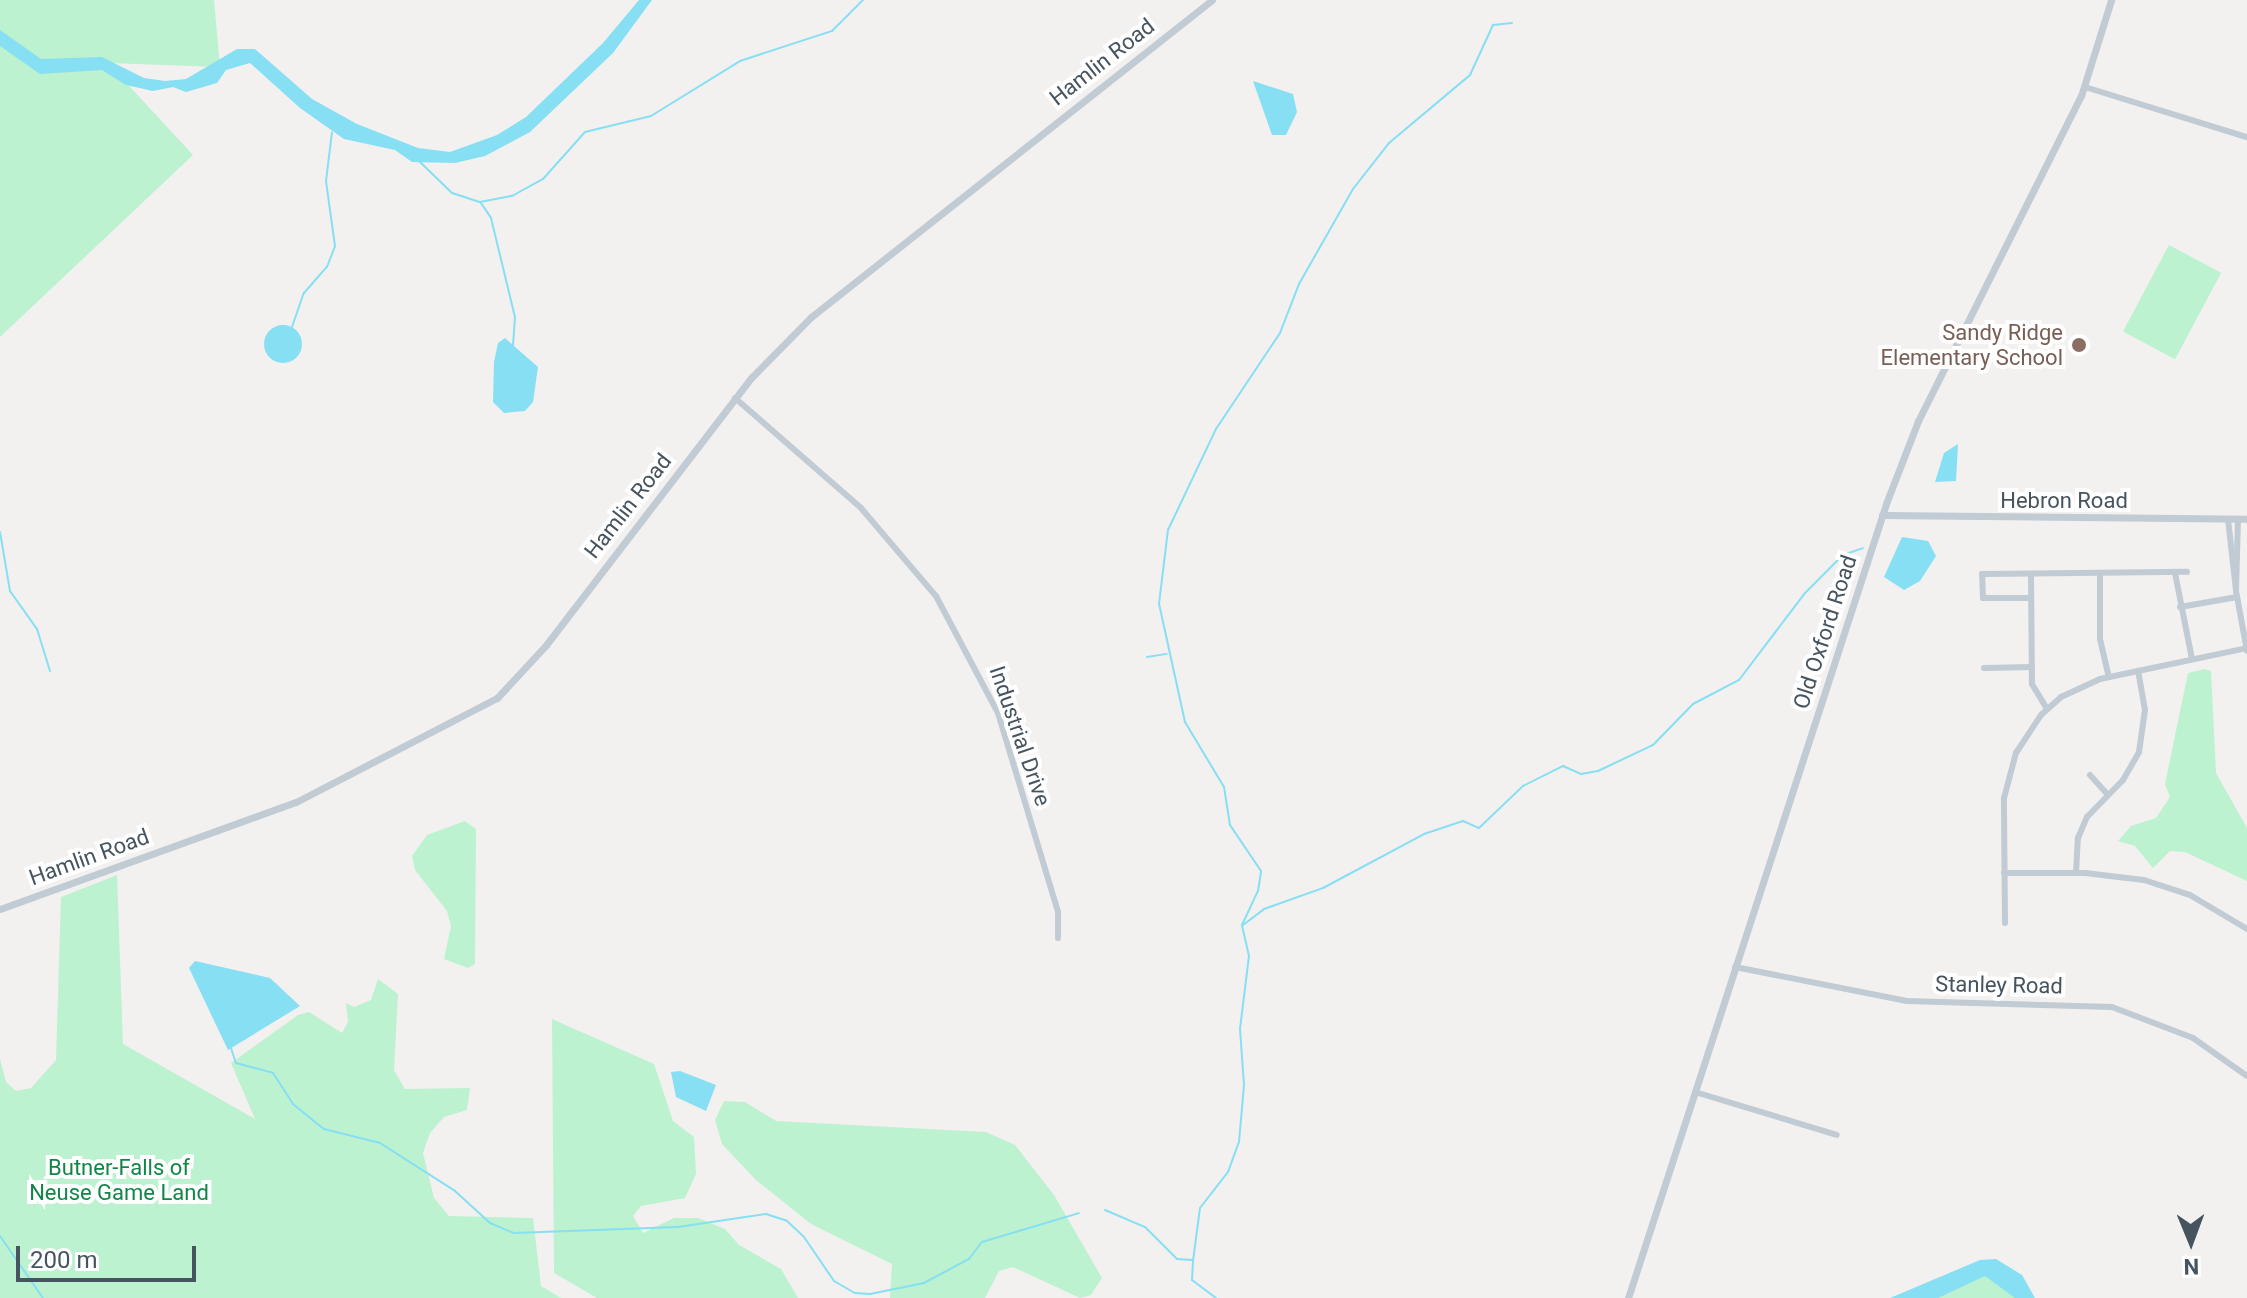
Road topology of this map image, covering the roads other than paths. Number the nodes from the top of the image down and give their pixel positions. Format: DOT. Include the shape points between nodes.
graph roads {
  1 [pos="1212,0"];
  2 [pos="2111,0"];
  3 [pos="2085,87"];
  4 [pos="2247,137"];
  5 [pos="735,398"];
  6 [pos="1882,515"];
  7 [pos="2233,519"];
  8 [pos="2247,519"];
  9 [pos="2187,572"];
  10 [pos="2100,573"];
  11 [pos="2175,573"];
  12 [pos="2031,574"];
  13 [pos="2237,593"];
  14 [pos="2030,598"];
  15 [pos="2180,607"];
  16 [pos="2247,649"];
  17 [pos="2192,659"];
  18 [pos="2032,667"];
  19 [pos="1984,668"];
  20 [pos="2138,671"];
  21 [pos="2109,677"];
  22 [pos="2047,709"];
  23 [pos="2090,775"];
  24 [pos="2108,795"];
  25 [pos="2004,873"];
  26 [pos="2076,873"];
  27 [pos="0,909"];
  28 [pos="2005,923"];
  29 [pos="2247,929"];
  30 [pos="1058,938"];
  31 [pos="1735,967"];
  32 [pos="2247,1076"];
  33 [pos="1695,1092"];
  34 [pos="1837,1135"];
  35 [pos="1628,1298"];
  1 -- 5 [label="street, Hamlin Road" via="835,295"];
  2 -- 3 [label="street, Old Oxford Road"];
  3 -- 4 [label="street"];
  3 -- 6 [label="street, Old Oxford Road" via="1918,421"];
  5 -- 27 [label="street, Hamlin Road" via="546,645 488,704 296,802"];
  5 -- 30 [label="street, Industrial Drive" via="861,508 936,596 998,713 1058,912"];
  6 -- 7 [label="street, Hebron Road"];
  6 -- 31 [label="street, Old Oxford Road"];
  7 -- 8 [label="street, Hebron Road"];
  7 -- 13 [label="street"];
  9 -- 11 [label="street"];
  10 -- 11 [label="street"];
  10 -- 12 [label="street"];
  10 -- 21 [label="street" via="2100,639"];
  11 -- 15 [label="street"];
  12 -- 14 [label="street"];
  12 -- 14 [label="street" via="1982,574 1983,598"];
  13 -- 15 [label="street"];
  13 -- 16 [label="street"];
  14 -- 18 [label="street"];
  15 -- 17 [label="street"];
  16 -- 17 [label="street"];
  17 -- 20 [label="street"];
  18 -- 19 [label="street"];
  18 -- 22 [label="street" via="2034,695"];
  20 -- 21 [label="street"];
  20 -- 24 [label="street" via="2144,734 2132,767"];
  21 -- 22 [label="street" via="2081,686"];
  22 -- 25 [label="street" via="2026,733 2007,778"];
  23 -- 24 [label="street"];
  24 -- 26 [label="street" via="2087,817 2078,838"];
  25 -- 26 [label="street"];
  25 -- 28 [label="street"];
  26 -- 29 [label="street" via="2163,885"];
  31 -- 32 [label="street, Stanley Road" via="1887,999 2112,1007 2193,1038"];
  31 -- 33 [label="street, Old Oxford Road"];
  33 -- 34 [label="street"];
  33 -- 35 [label="street, Old Oxford Road"];
}
